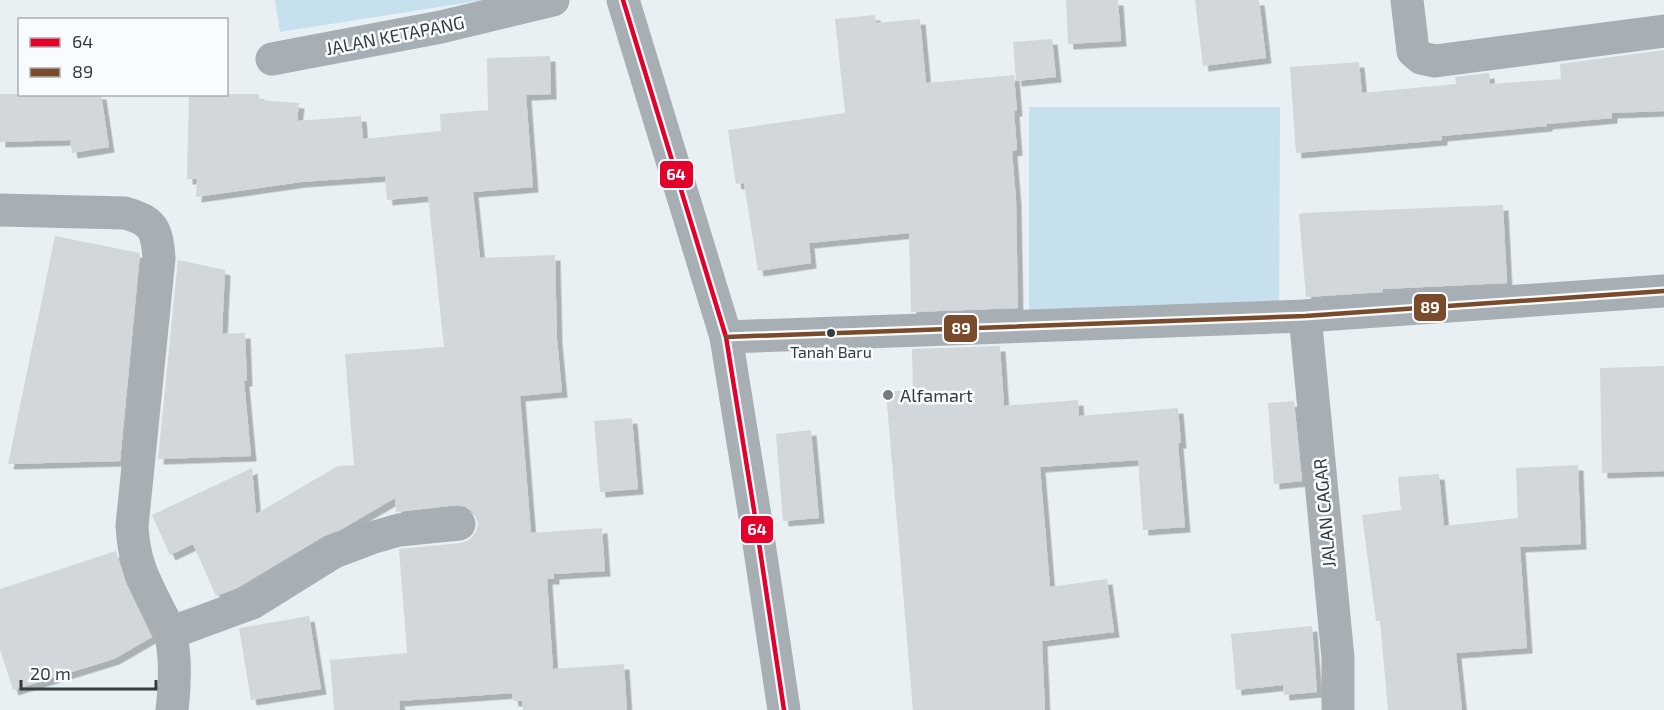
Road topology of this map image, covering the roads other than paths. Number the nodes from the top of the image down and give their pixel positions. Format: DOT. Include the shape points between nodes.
graph roads {
  1 [pos="553,0"];
  2 [pos="622,0"];
  3 [pos="1407,0"];
  4 [pos="1664,31"];
  5 [pos="272,59"];
  6 [pos="0,210"];
  7 [pos="1664,291"];
  8 [pos="1305,316"];
  9 [pos="726,336"];
  10 [pos="459,524"];
  11 [pos="170,633"];
  12 [pos="172,710"];
  13 [pos="784,710"];
  14 [pos="1338,710"];
  1 -- 5 [label="street, JALAN KETAPANG" via="441,27"];
  2 -- 9 [label="street"];
  3 -- 4 [label="street" via="1413,51 1421,58 1435,61"];
  6 -- 11 [label="street" via="125,213 141,218 152,228 158,242 132,526 139,570"];
  7 -- 8 [label="street"];
  8 -- 9 [label="street"];
  8 -- 14 [label="street, JALAN CAGAR" via="1338,658"];
  9 -- 13 [label="street"];
  10 -- 11 [label="street" via="399,530 371,538 334,552 252,603"];
  11 -- 12 [label="street" via="175,663"];
}
